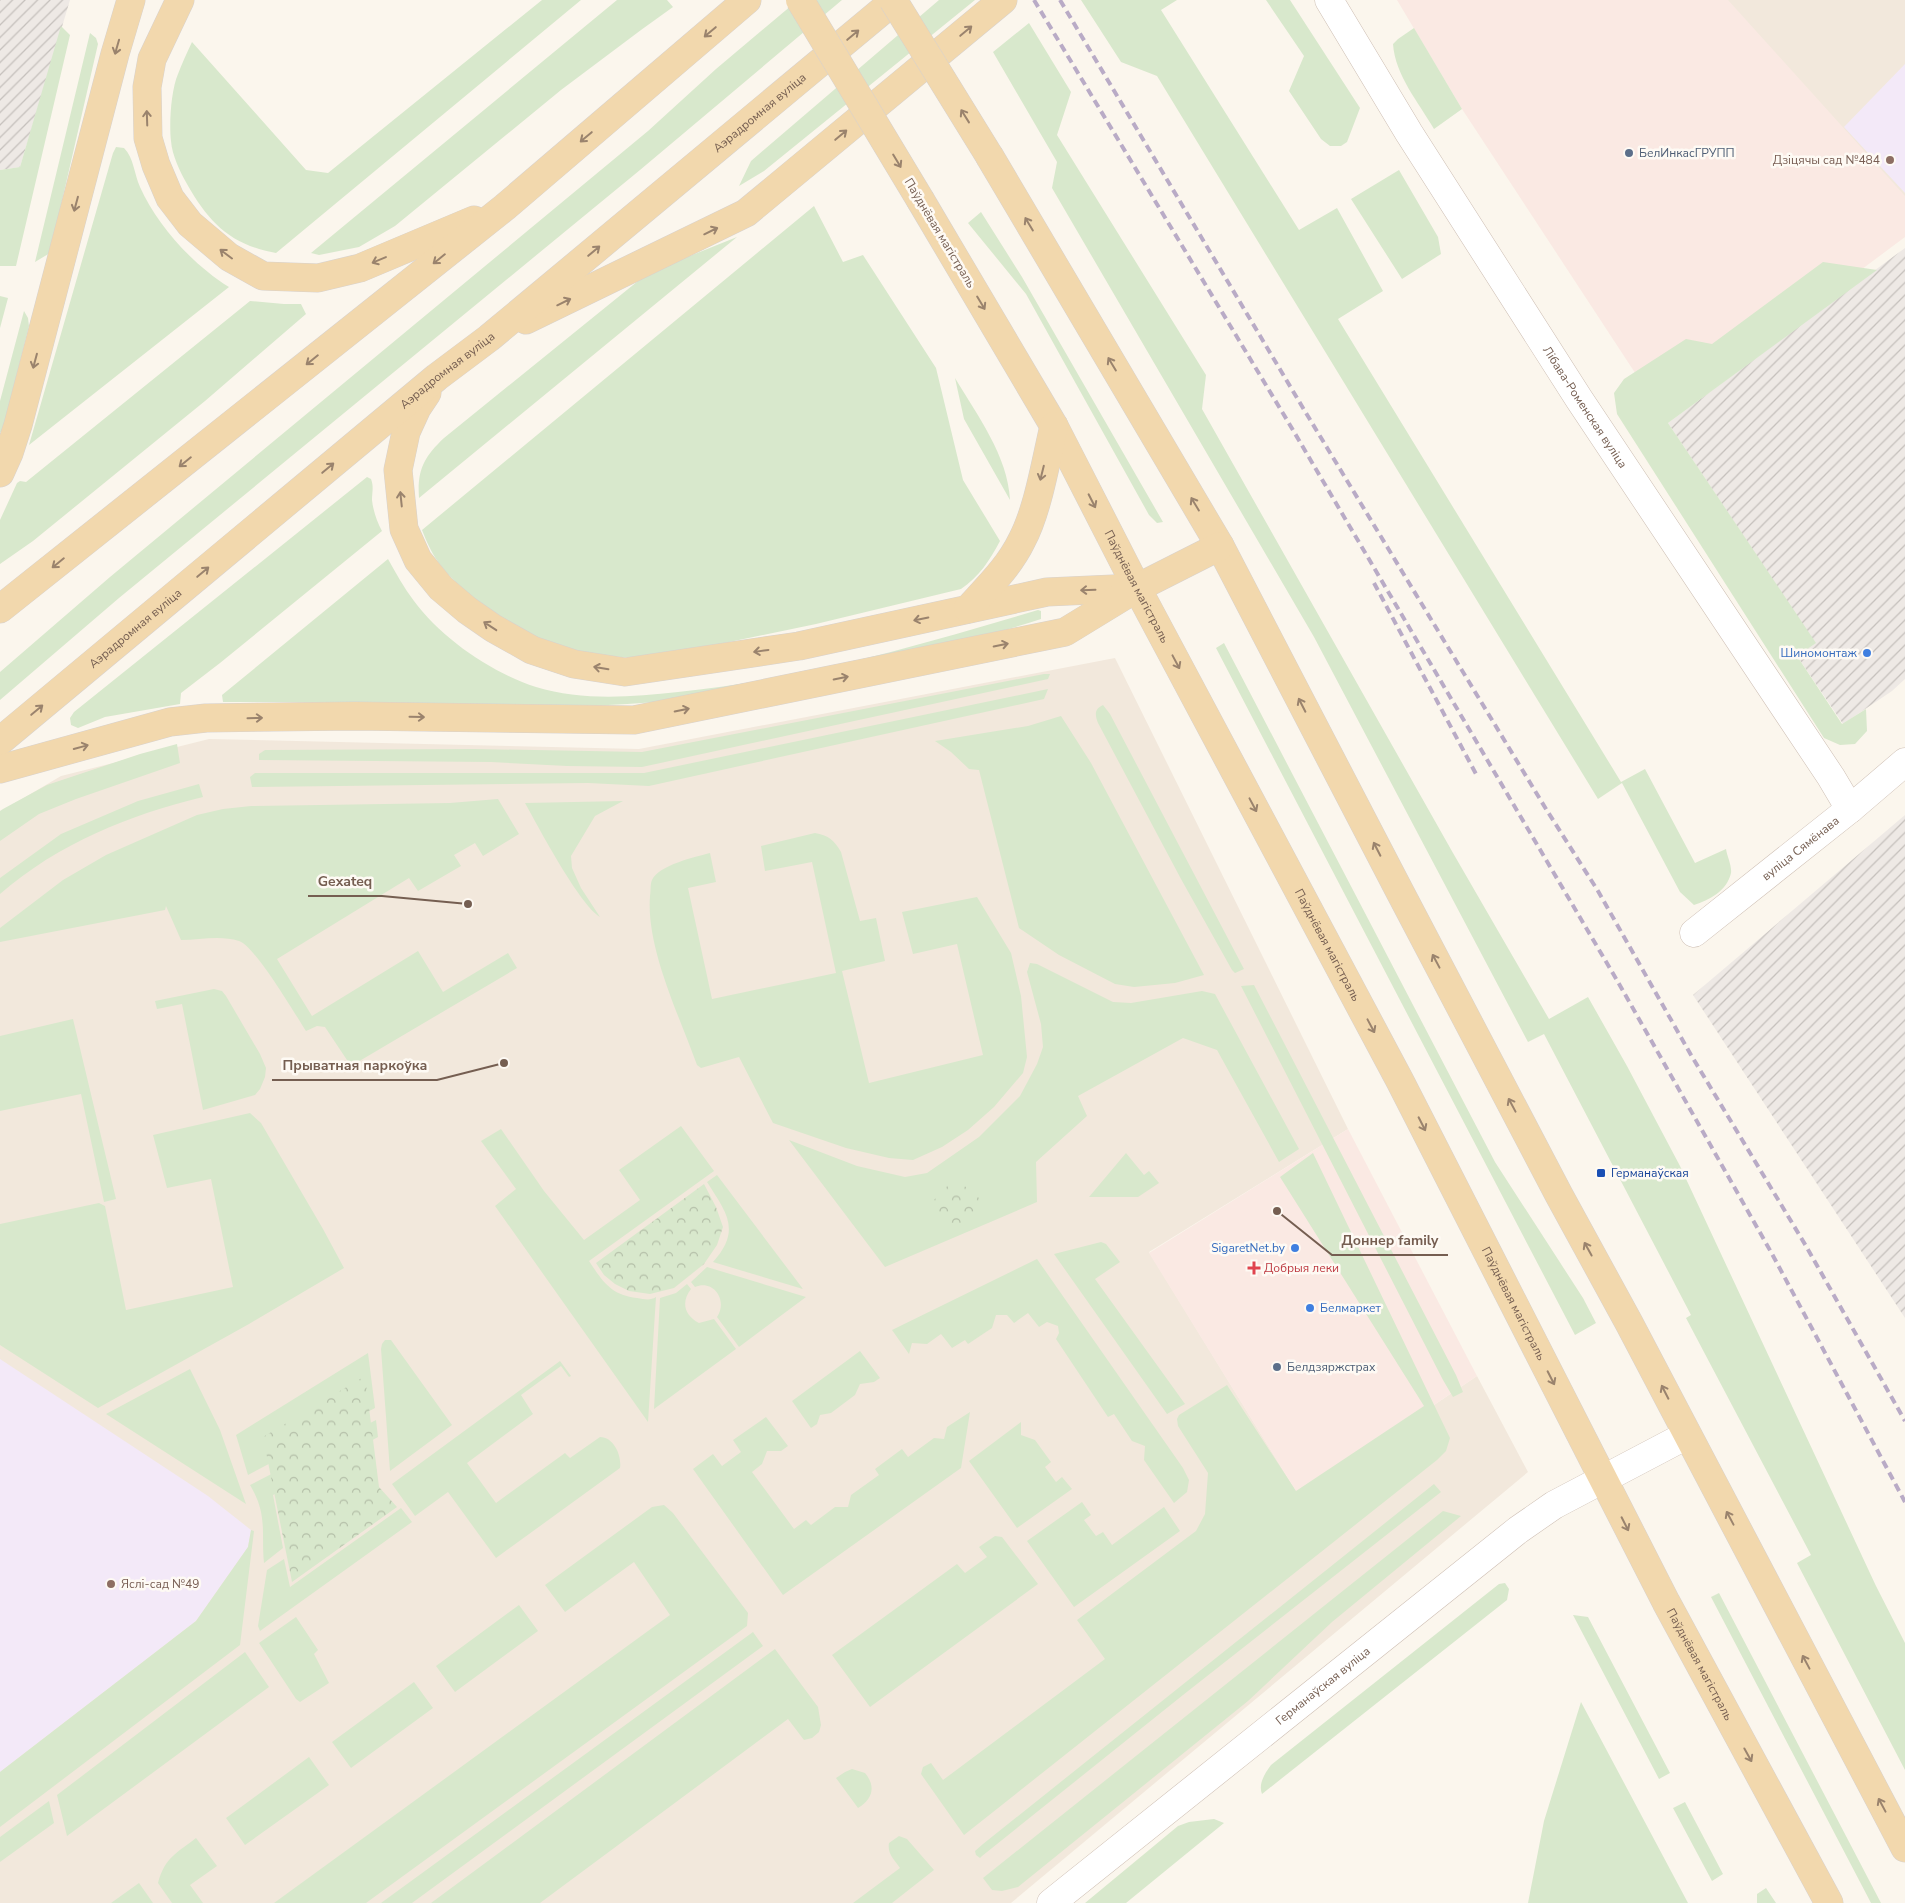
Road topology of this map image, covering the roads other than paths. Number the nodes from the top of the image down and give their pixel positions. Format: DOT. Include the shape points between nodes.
graph roads {
  1 [pos="131,0"];
  2 [pos="180,0"];
  3 [pos="747,0"];
  4 [pos="800,0"];
  5 [pos="894,0"];
  6 [pos="1003,0"];
  7 [pos="1328,0"];
  8 [pos="505,207"];
  9 [pos="489,338"];
  10 [pos="437,377"];
  11 [pos="1054,426"];
  12 [pos="0,473"];
  13 [pos="1220,546"];
  14 [pos="1136,588"];
  15 [pos="0,609"];
  16 [pos="968,609"];
  17 [pos="0,741"];
  18 [pos="1905,762"];
  19 [pos="0,769"];
  20 [pos="1850,809"];
  21 [pos="1694,934"];
  22 [pos="1687,1435"];
  23 [pos="1603,1481"];
  24 [pos="1905,1848"];
  25 [pos="1051,1903"];
  26 [pos="1829,1903"];
  1 -- 12 [label="main road, one-way" via="18,425"];
  8 -- 2 [label="main road, one-way" via="360,268 318,278 263,276 229,257 190,224 170,198 148,138 147,87 152,59"];
  3 -- 8 [label="main road, one-way"];
  4 -- 11 [label="main road, Паўднёвая магістраль, one-way, bridge"];
  9 -- 5 [label="main road, Аэрадромная вуліца, one-way"];
  13 -- 5 [label="main road, one-way, bridge"];
  9 -- 6 [label="main road, one-way" via="746,213"];
  7 -- 20 [label="street, Лібава-Роменская вуліца" via="1579,399"];
  8 -- 15 [label="main road, one-way"];
  9 -- 10 [label="main road, Аэрадромная вуліца"];
  16 -- 10 [label="main road, one-way" via="799,646 625,672 574,664 532,650 493,628 441,588 418,560 404,529 398,470 404,442 417,408"];
  17 -- 10 [label="main road, Аэрадромная вуліца, one-way"];
  11 -- 14 [label="main road, Паўднёвая магістраль, one-way"];
  11 -- 16 [label="main road, one-way" via="1023,540 1005,568"];
  13 -- 14 [label="main road"];
  22 -- 13 [label="main road, one-way"];
  14 -- 16 [label="main road, one-way" via="1048,592"];
  19 -- 14 [label="main road, one-way" via="170,722 206,718 356,716 634,720 1066,632"];
  14 -- 23 [label="main road, Паўднёвая магістраль, one-way" via="1400,1081"];
  18 -- 20 [label="street, вуліца Сямёнава"];
  20 -- 21 [label="street, вуліца Сямёнава"];
  22 -- 23 [label="street, Германаўская вуліца"];
  24 -- 22 [label="main road, one-way"];
  23 -- 25 [label="street, Германаўская вуліца" via="1554,1505 1518,1530"];
  23 -- 26 [label="main road, Паўднёвая магістраль, one-way"];
}
